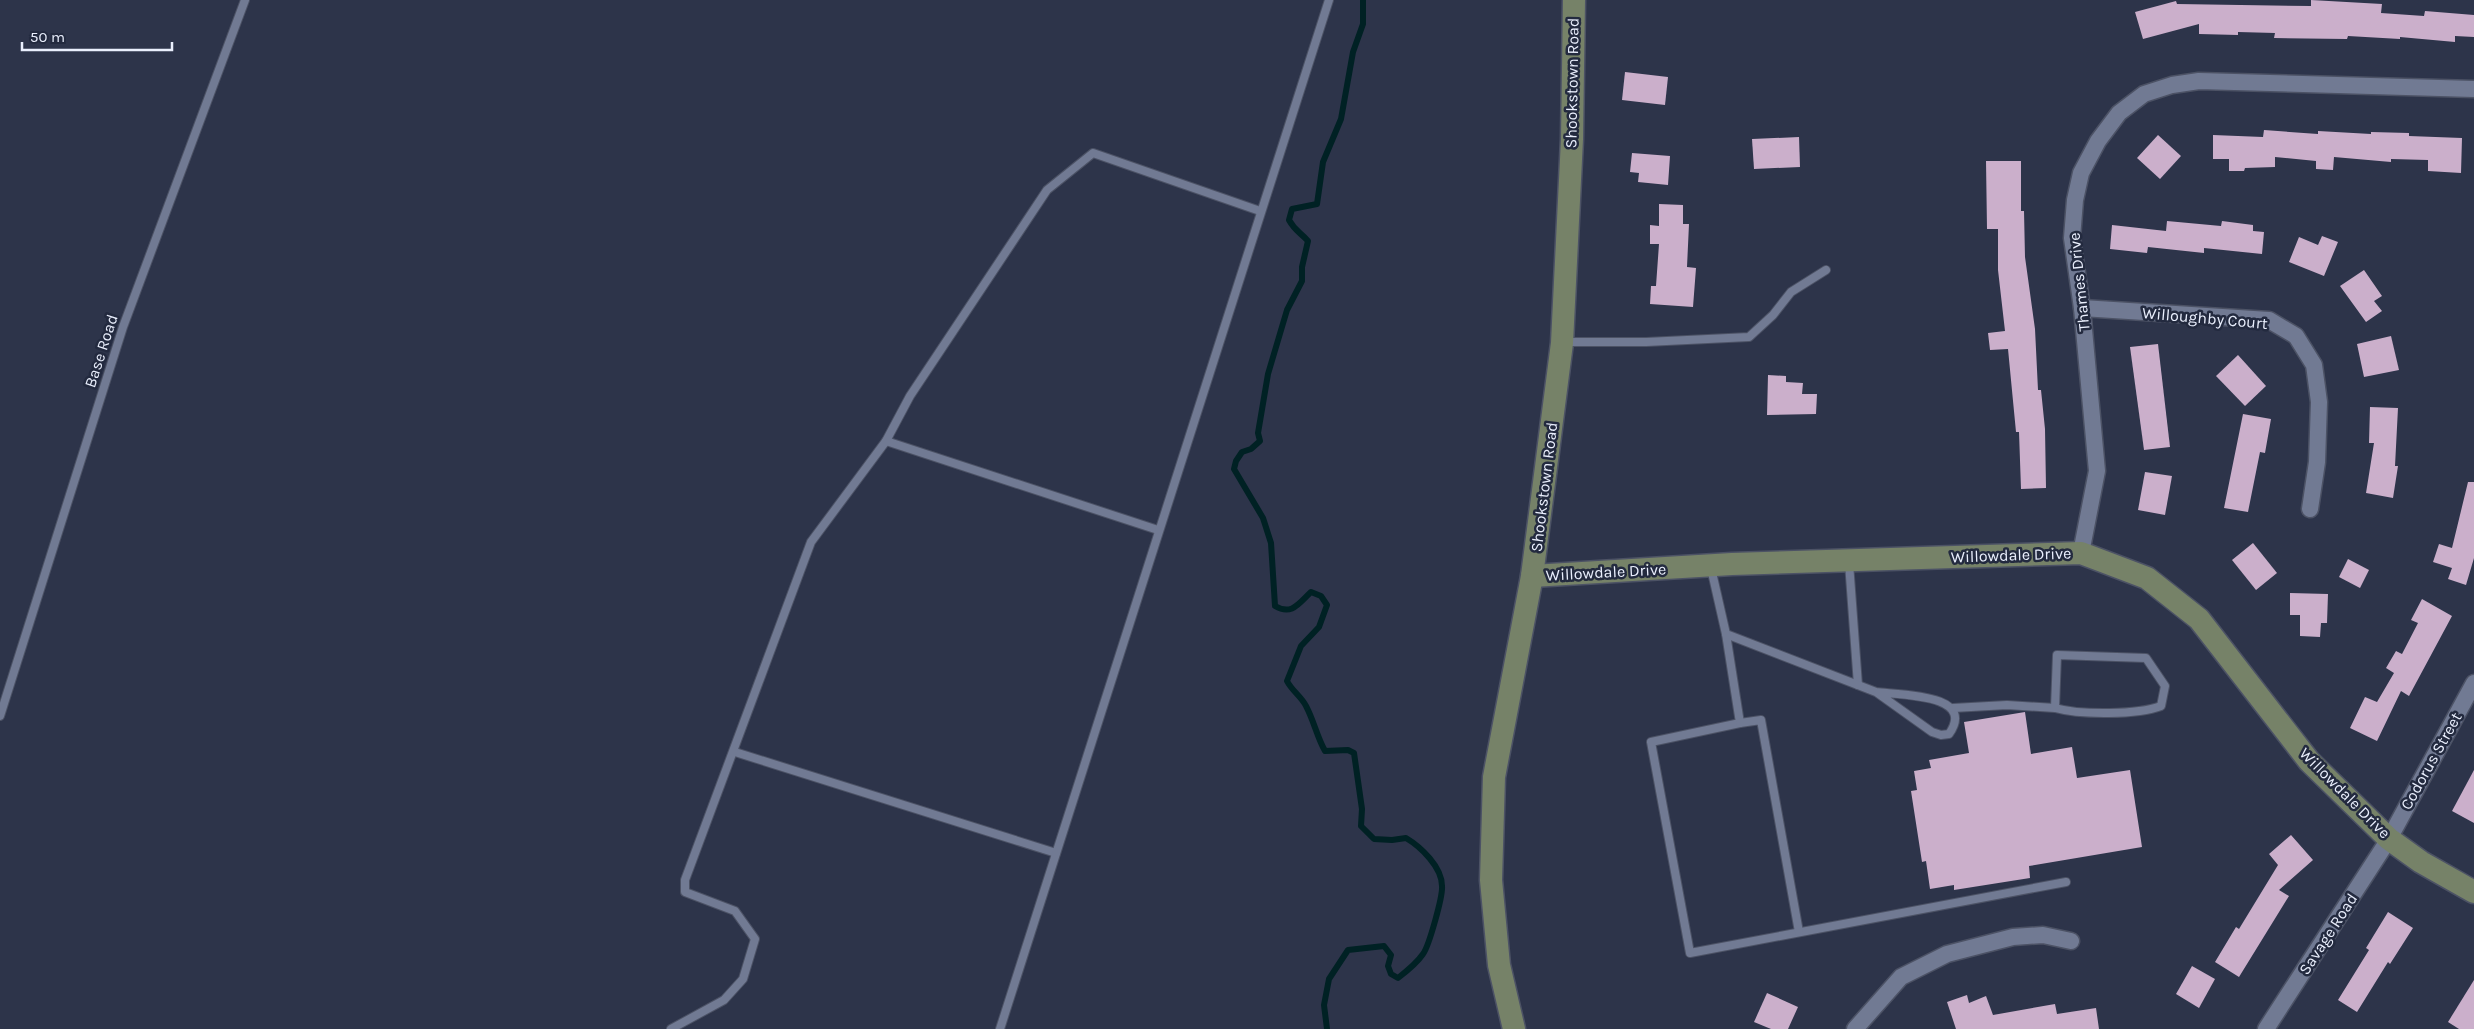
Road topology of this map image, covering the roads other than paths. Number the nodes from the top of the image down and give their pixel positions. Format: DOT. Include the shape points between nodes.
graph roads {
  1 [pos="245,0"];
  2 [pos="1329,0"];
  3 [pos="1574,0"];
  4 [pos="2474,89"];
  5 [pos="1260,210"];
  6 [pos="1826,270"];
  7 [pos="2082,308"];
  8 [pos="1562,342"];
  9 [pos="886,441"];
  10 [pos="2310,509"];
  11 [pos="1158,530"];
  12 [pos="2081,553"];
  13 [pos="1849,561"];
  14 [pos="1711,566"];
  15 [pos="1532,576"];
  16 [pos="1726,634"];
  17 [pos="2474,683"];
  18 [pos="1858,685"];
  19 [pos="1876,692"];
  20 [pos="1953,708"];
  21 [pos="2055,708"];
  22 [pos="0,716"];
  23 [pos="1740,724"];
  24 [pos="735,752"];
  25 [pos="2389,839"];
  26 [pos="1056,853"];
  27 [pos="2066,882"];
  28 [pos="2474,892"];
  29 [pos="1799,932"];
  30 [pos="2071,941"];
  31 [pos="672,1029"];
  32 [pos="1000,1029"];
  33 [pos="1514,1029"];
  34 [pos="1855,1029"];
  35 [pos="2266,1029"];
  1 -- 22 [label="lane, Base Road" via="122,326"];
  2 -- 5 [label="lane"];
  3 -- 8 [label="street, Shookstown Road" via="1572,139"];
  4 -- 7 [label="street, Thames Drive" via="2199,81 2144,94 2119,113 2098,141 2082,173 2075,200 2072,238"];
  5 -- 9 [label="lane" via="1093,153 1047,190 910,396"];
  5 -- 11 [label="lane"];
  6 -- 8 [label="lane" via="1791,292 1773,315 1749,337"];
  7 -- 10 [label="street, Willoughby Court" via="2269,320 2296,336 2314,365 2319,402 2317,462"];
  7 -- 12 [label="street, Thames Drive" via="2097,471"];
  8 -- 15 [label="street, Shookstown Road"];
  9 -- 11 [label="lane"];
  9 -- 24 [label="lane" via="811,542"];
  11 -- 26 [label="lane"];
  12 -- 13 [label="street, Willowdale Drive"];
  12 -- 25 [label="street, Willowdale Drive" via="2147,578 2199,619 2310,761"];
  13 -- 14 [label="street, Willowdale Drive"];
  13 -- 18 [label="lane"];
  14 -- 15 [label="street, Willowdale Drive"];
  14 -- 16 [label="lane"];
  15 -- 33 [label="street, Shookstown Road" via="1494,777 1491,880 1499,964"];
  16 -- 18 [label="lane"];
  16 -- 23 [label="lane"];
  17 -- 25 [label="street, Codorus Street"];
  18 -- 19 [label="lane"];
  19 -- 20 [label="lane" via="1930,699"];
  19 -- 20 [label="lane" via="1908,717 1941,735 1949,734 1956,723"];
  20 -- 21 [label="lane" via="2007,704"];
  21 -- 21 [label="lane" via="2057,654 2146,658 2165,686 2161,706 2149,711 2071,712"];
  23 -- 29 [label="lane" via="1761,720"];
  23 -- 29 [label="lane" via="1651,742 1690,953"];
  24 -- 26 [label="lane"];
  24 -- 31 [label="lane" via="686,880 685,892 735,911 755,939 743,979 724,1000"];
  25 -- 28 [label="street, Willowdale Drive" via="2437,872"];
  25 -- 35 [label="street, Savage Road"];
  26 -- 32 [label="lane"];
  27 -- 29 [label="lane"];
  30 -- 34 [label="street" via="2043,935 2013,937 1947,954 1901,977"];
}
